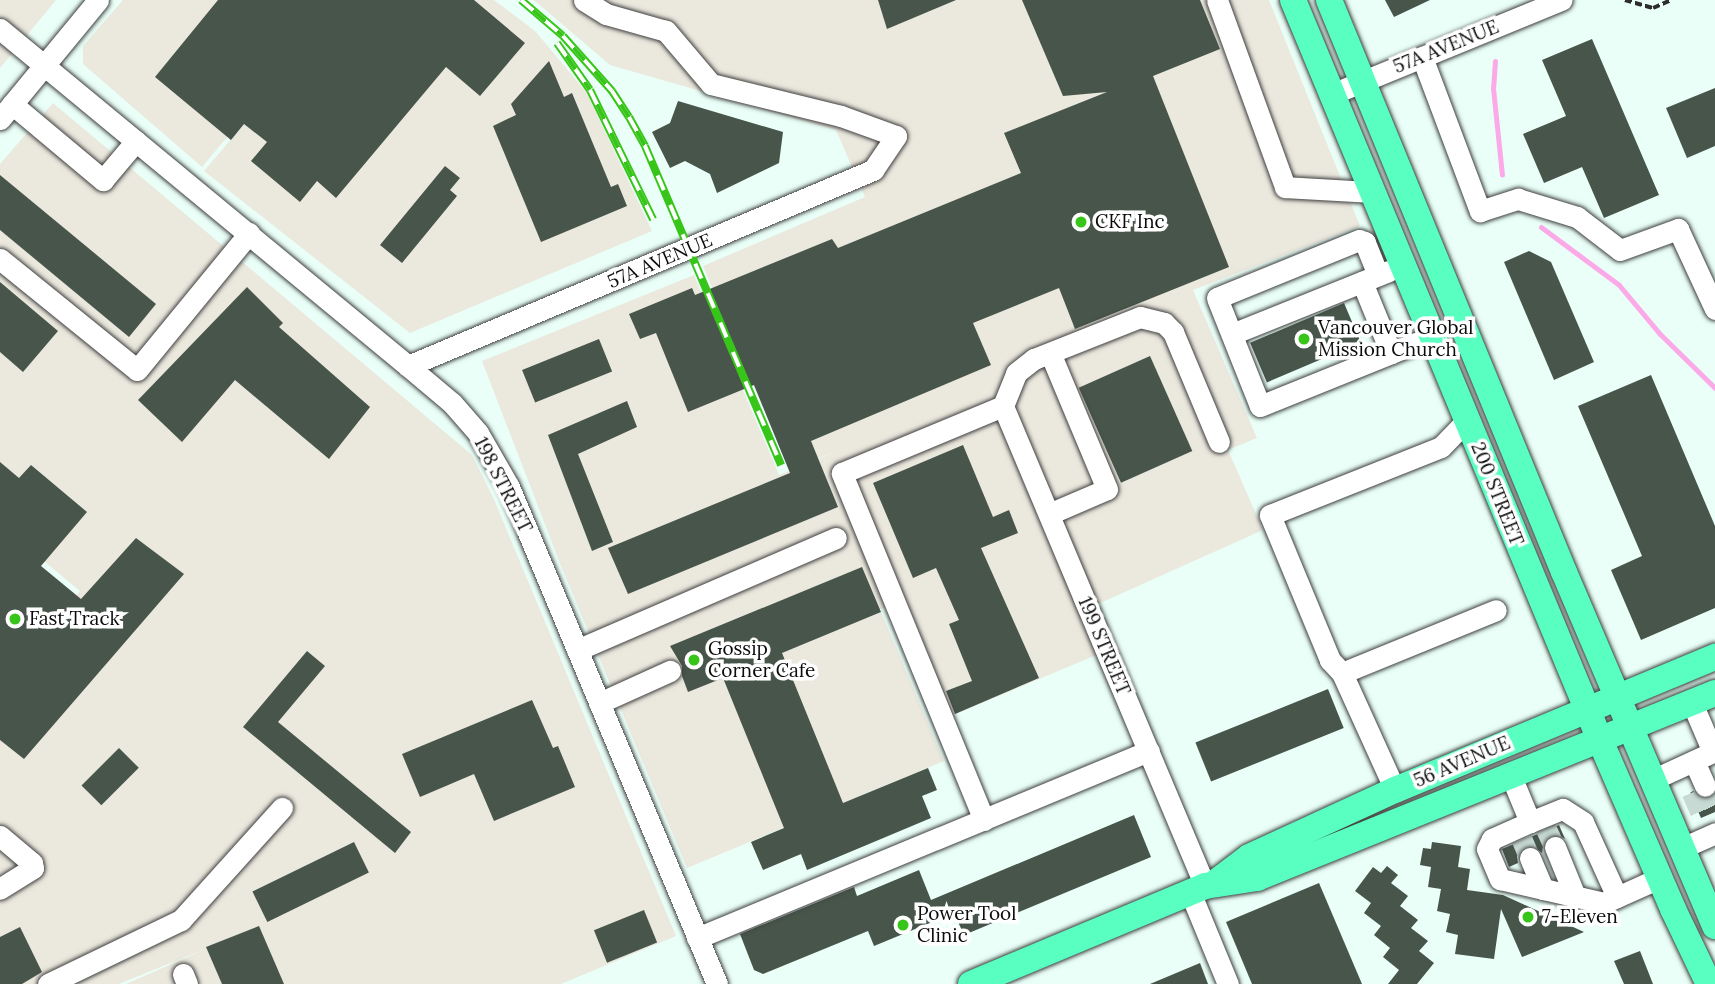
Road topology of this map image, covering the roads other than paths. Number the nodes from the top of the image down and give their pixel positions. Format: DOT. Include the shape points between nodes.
graph roads {
  1 [pos="98,0"];
  2 [pos="584,0"];
  3 [pos="1217,0"];
  4 [pos="1293,0"];
  5 [pos="1329,0"];
  6 [pos="1561,0"];
  7 [pos="0,29"];
  8 [pos="1422,57"];
  9 [pos="44,65"];
  10 [pos="1363,82"];
  11 [pos="1332,94"];
  12 [pos="6,112"];
  13 [pos="136,141"];
  14 [pos="1372,192"];
  15 [pos="249,233"];
  16 [pos="0,259"];
  17 [pos="1403,265"];
  18 [pos="1370,278"];
  19 [pos="1715,309"];
  20 [pos="1232,334"];
  21 [pos="1433,336"];
  22 [pos="1050,353"];
  23 [pos="1391,353"];
  24 [pos="408,366"];
  25 [pos="1003,406"];
  26 [pos="1468,419"];
  27 [pos="1219,442"];
  28 [pos="1049,514"];
  29 [pos="835,538"];
  30 [pos="1496,610"];
  31 [pos="577,650"];
  32 [pos="1715,657"];
  33 [pos="670,671"];
  34 [pos="1342,673"];
  35 [pos="1617,697"];
  36 [pos="1704,698"];
  37 [pos="599,703"];
  38 [pos="1588,709"];
  39 [pos="1630,729"];
  40 [pos="1710,729"];
  41 [pos="1600,740"];
  42 [pos="1149,751"];
  43 [pos="1701,759"];
  44 [pos="1511,776"];
  45 [pos="1652,780"];
  46 [pos="1399,788"];
  47 [pos="1699,789"];
  48 [pos="282,808"];
  49 [pos="984,820"];
  50 [pos="1393,825"];
  51 [pos="1710,828"];
  52 [pos="1534,834"];
  53 [pos="0,836"];
  54 [pos="1682,848"];
  55 [pos="1659,878"];
  56 [pos="1204,887"];
  57 [pos="0,889"];
  58 [pos="1544,889"];
  59 [pos="1575,897"];
  60 [pos="1617,897"];
  61 [pos="1715,926"];
  62 [pos="697,938"];
  63 [pos="48,984"];
  64 [pos="717,984"];
  65 [pos="971,984"];
  66 [pos="1228,984"];
  67 [pos="1710,984"];
  1 -- 9 [label="street"];
  2 -- 24 [label="street, 57A AVENUE" via="606,14 666,31 711,84 841,116 895,136 873,170"];
  3 -- 14 [label="street" via="1285,187"];
  4 -- 11 [label="main road, 200 STREET"];
  5 -- 10 [label="main road, 200 STREET"];
  6 -- 8 [label="street, 57A AVENUE"];
  7 -- 9 [label="street, 198 STREET"];
  8 -- 10 [label="street, 57A AVENUE"];
  8 -- 19 [label="street" via="1480,211 1518,199 1577,217 1620,250 1678,229"];
  9 -- 12 [label="street"];
  9 -- 13 [label="street, 198 STREET"];
  10 -- 11 [label="street, 57A AVENUE"];
  10 -- 35 [label="main road, 200 STREET"];
  11 -- 14 [label="main road, 200 STREET"];
  12 -- 13 [label="street" via="103,180"];
  13 -- 15 [label="street, 198 STREET"];
  14 -- 17 [label="main road, 200 STREET"];
  15 -- 16 [label="street" via="137,370"];
  15 -- 24 [label="street, 198 STREET"];
  17 -- 18 [label="street"];
  17 -- 21 [label="main road, 200 STREET"];
  18 -- 20 [label="street"];
  18 -- 20 [label="street" via="1365,242 1359,240 1217,298"];
  18 -- 23 [label="street"];
  20 -- 23 [label="street" via="1260,406"];
  21 -- 23 [label="street"];
  21 -- 26 [label="main road, 200 STREET"];
  22 -- 25 [label="street" via="1016,373"];
  22 -- 27 [label="street" via="1140,317 1164,323 1173,332"];
  22 -- 28 [label="street" via="1107,489"];
  24 -- 31 [label="street, 198 STREET" via="452,403 486,445 509,487"];
  25 -- 28 [label="street, 199 STREET"];
  25 -- 49 [label="street" via="842,473"];
  26 -- 34 [label="street" via="1441,447 1270,515 1330,660"];
  26 -- 38 [label="main road, 200 STREET"];
  28 -- 42 [label="street, 199 STREET"];
  29 -- 31 [label="street"];
  30 -- 34 [label="street"];
  31 -- 37 [label="street, 198 STREET"];
  32 -- 35 [label="main road, 56 AVENUE"];
  33 -- 37 [label="street"];
  34 -- 46 [label="street"];
  35 -- 38 [label="main road, 56 AVENUE"];
  35 -- 39 [label="main road, 200 STREET"];
  36 -- 39 [label="main road, 56 AVENUE"];
  36 -- 40 [label="street"];
  37 -- 62 [label="street, 198 STREET"];
  38 -- 41 [label="main road, 200 STREET"];
  38 -- 46 [label="main road, 56 AVENUE"];
  39 -- 41 [label="main road, 56 AVENUE"];
  39 -- 45 [label="main road, 200 STREET"];
  40 -- 43 [label="street"];
  41 -- 44 [label="main road, 56 AVENUE"];
  41 -- 55 [label="main road, 200 STREET"];
  42 -- 49 [label="street"];
  42 -- 56 [label="street, 199 STREET"];
  43 -- 45 [label="street"];
  43 -- 47 [label="street"];
  44 -- 50 [label="main road, 56 AVENUE"];
  44 -- 52 [label="street"];
  45 -- 54 [label="main road, 200 STREET"];
  46 -- 50 [label="main road" via="1390,808"];
  46 -- 56 [label="main road, 56 AVENUE" via="1249,857"];
  48 -- 63 [label="street" via="181,920"];
  49 -- 62 [label="street"];
  50 -- 56 [label="main road, 56 AVENUE" via="1257,878"];
  51 -- 54 [label="street"];
  52 -- 58 [label="street"];
  52 -- 58 [label="street" via="1492,839 1487,849 1500,880"];
  52 -- 59 [label="street"];
  52 -- 60 [label="street" via="1563,809 1583,822"];
  53 -- 57 [label="street" via="33,868"];
  54 -- 61 [label="main road, 200 STREET"];
  55 -- 60 [label="street"];
  55 -- 67 [label="main road, 200 STREET"];
  56 -- 65 [label="main road, 56 AVENUE"];
  56 -- 66 [label="street, 199 STREET"];
  58 -- 59 [label="street"];
  59 -- 60 [label="street" via="1604,903"];
  62 -- 64 [label="street, 198 STREET"];
}
